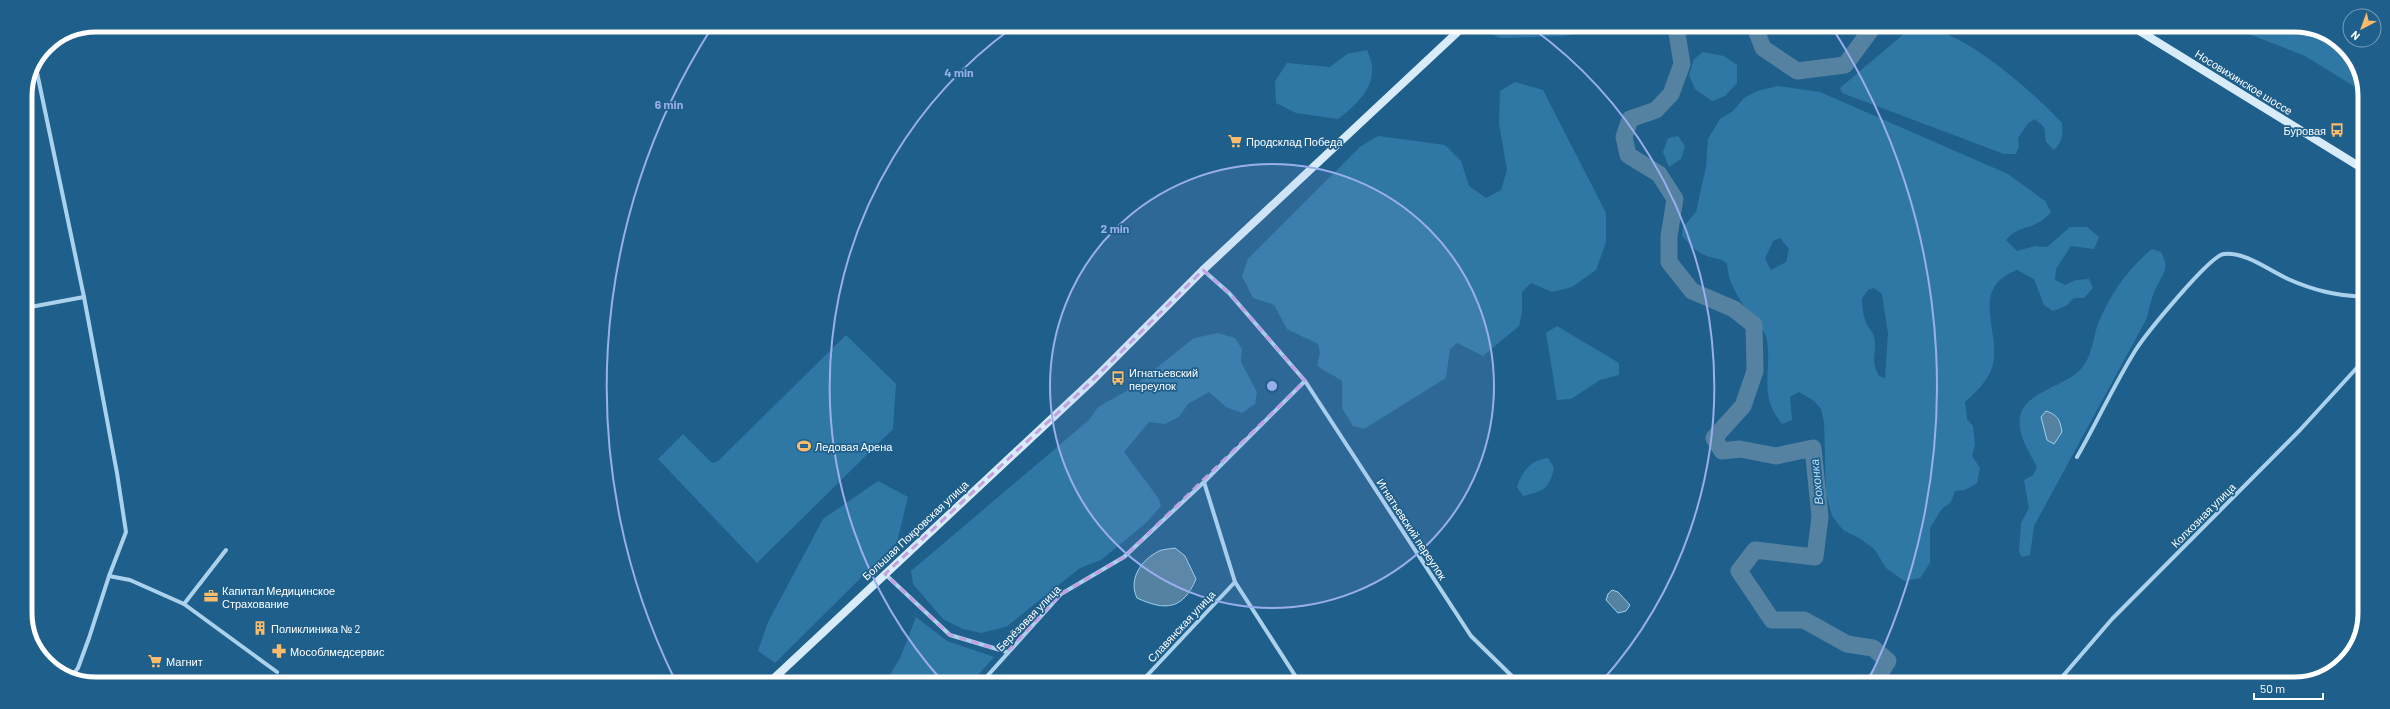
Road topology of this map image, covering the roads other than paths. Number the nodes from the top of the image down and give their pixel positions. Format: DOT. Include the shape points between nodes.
graph roads {
  1 [pos="1458,32"];
  2 [pos="2141,32"];
  3 [pos="37,72"];
  4 [pos="2358,166"];
  5 [pos="1203,270"];
  6 [pos="2358,296"];
  7 [pos="84,297"];
  8 [pos="32,307"];
  9 [pos="2358,367"];
  10 [pos="1304,380"];
  11 [pos="2077,457"];
  12 [pos="1204,482"];
  13 [pos="226,550"];
  14 [pos="885,574"];
  15 [pos="109,576"];
  16 [pos="1235,582"];
  17 [pos="184,604"];
  18 [pos="1007,652"];
  19 [pos="277,672"];
  20 [pos="74,673"];
  21 [pos="775,677"];
  22 [pos="986,677"];
  23 [pos="1146,677"];
  24 [pos="1296,677"];
  25 [pos="1513,677"];
  26 [pos="2062,677"];
  1 -- 5 [label="main road, Большая Покровская улица"];
  2 -- 4 [label="main road, Носовихинское шоссе"];
  3 -- 7 [label="street"];
  5 -- 10 [label="street, Игнатьевский переулок" via="1228,293"];
  5 -- 14 [label="main road, Большая Покровская улица"];
  6 -- 11 [label="street" via="2330,294 2288,279 2240,256 2223,254 2214,258 2135,350"];
  7 -- 8 [label="street"];
  7 -- 15 [label="street" via="126,532"];
  9 -- 26 [label="street, Колхозная улица" via="2300,430 2112,619"];
  10 -- 12 [label="street, Берёзовая улица"];
  10 -- 25 [label="street, Игнатьевский переулок" via="1471,636"];
  12 -- 16 [label="street"];
  12 -- 18 [label="street, Берёзовая улица" via="1124,557 1061,594"];
  13 -- 17 [label="street"];
  14 -- 18 [label="street" via="950,635"];
  14 -- 21 [label="main road, Большая Покровская улица"];
  15 -- 17 [label="street" via="130,580"];
  15 -- 20 [label="street" via="89,638"];
  16 -- 23 [label="street, Славянская улица"];
  16 -- 24 [label="street"];
  17 -- 19 [label="street"];
  18 -- 22 [label="street, Берёзовая улица"];
}
